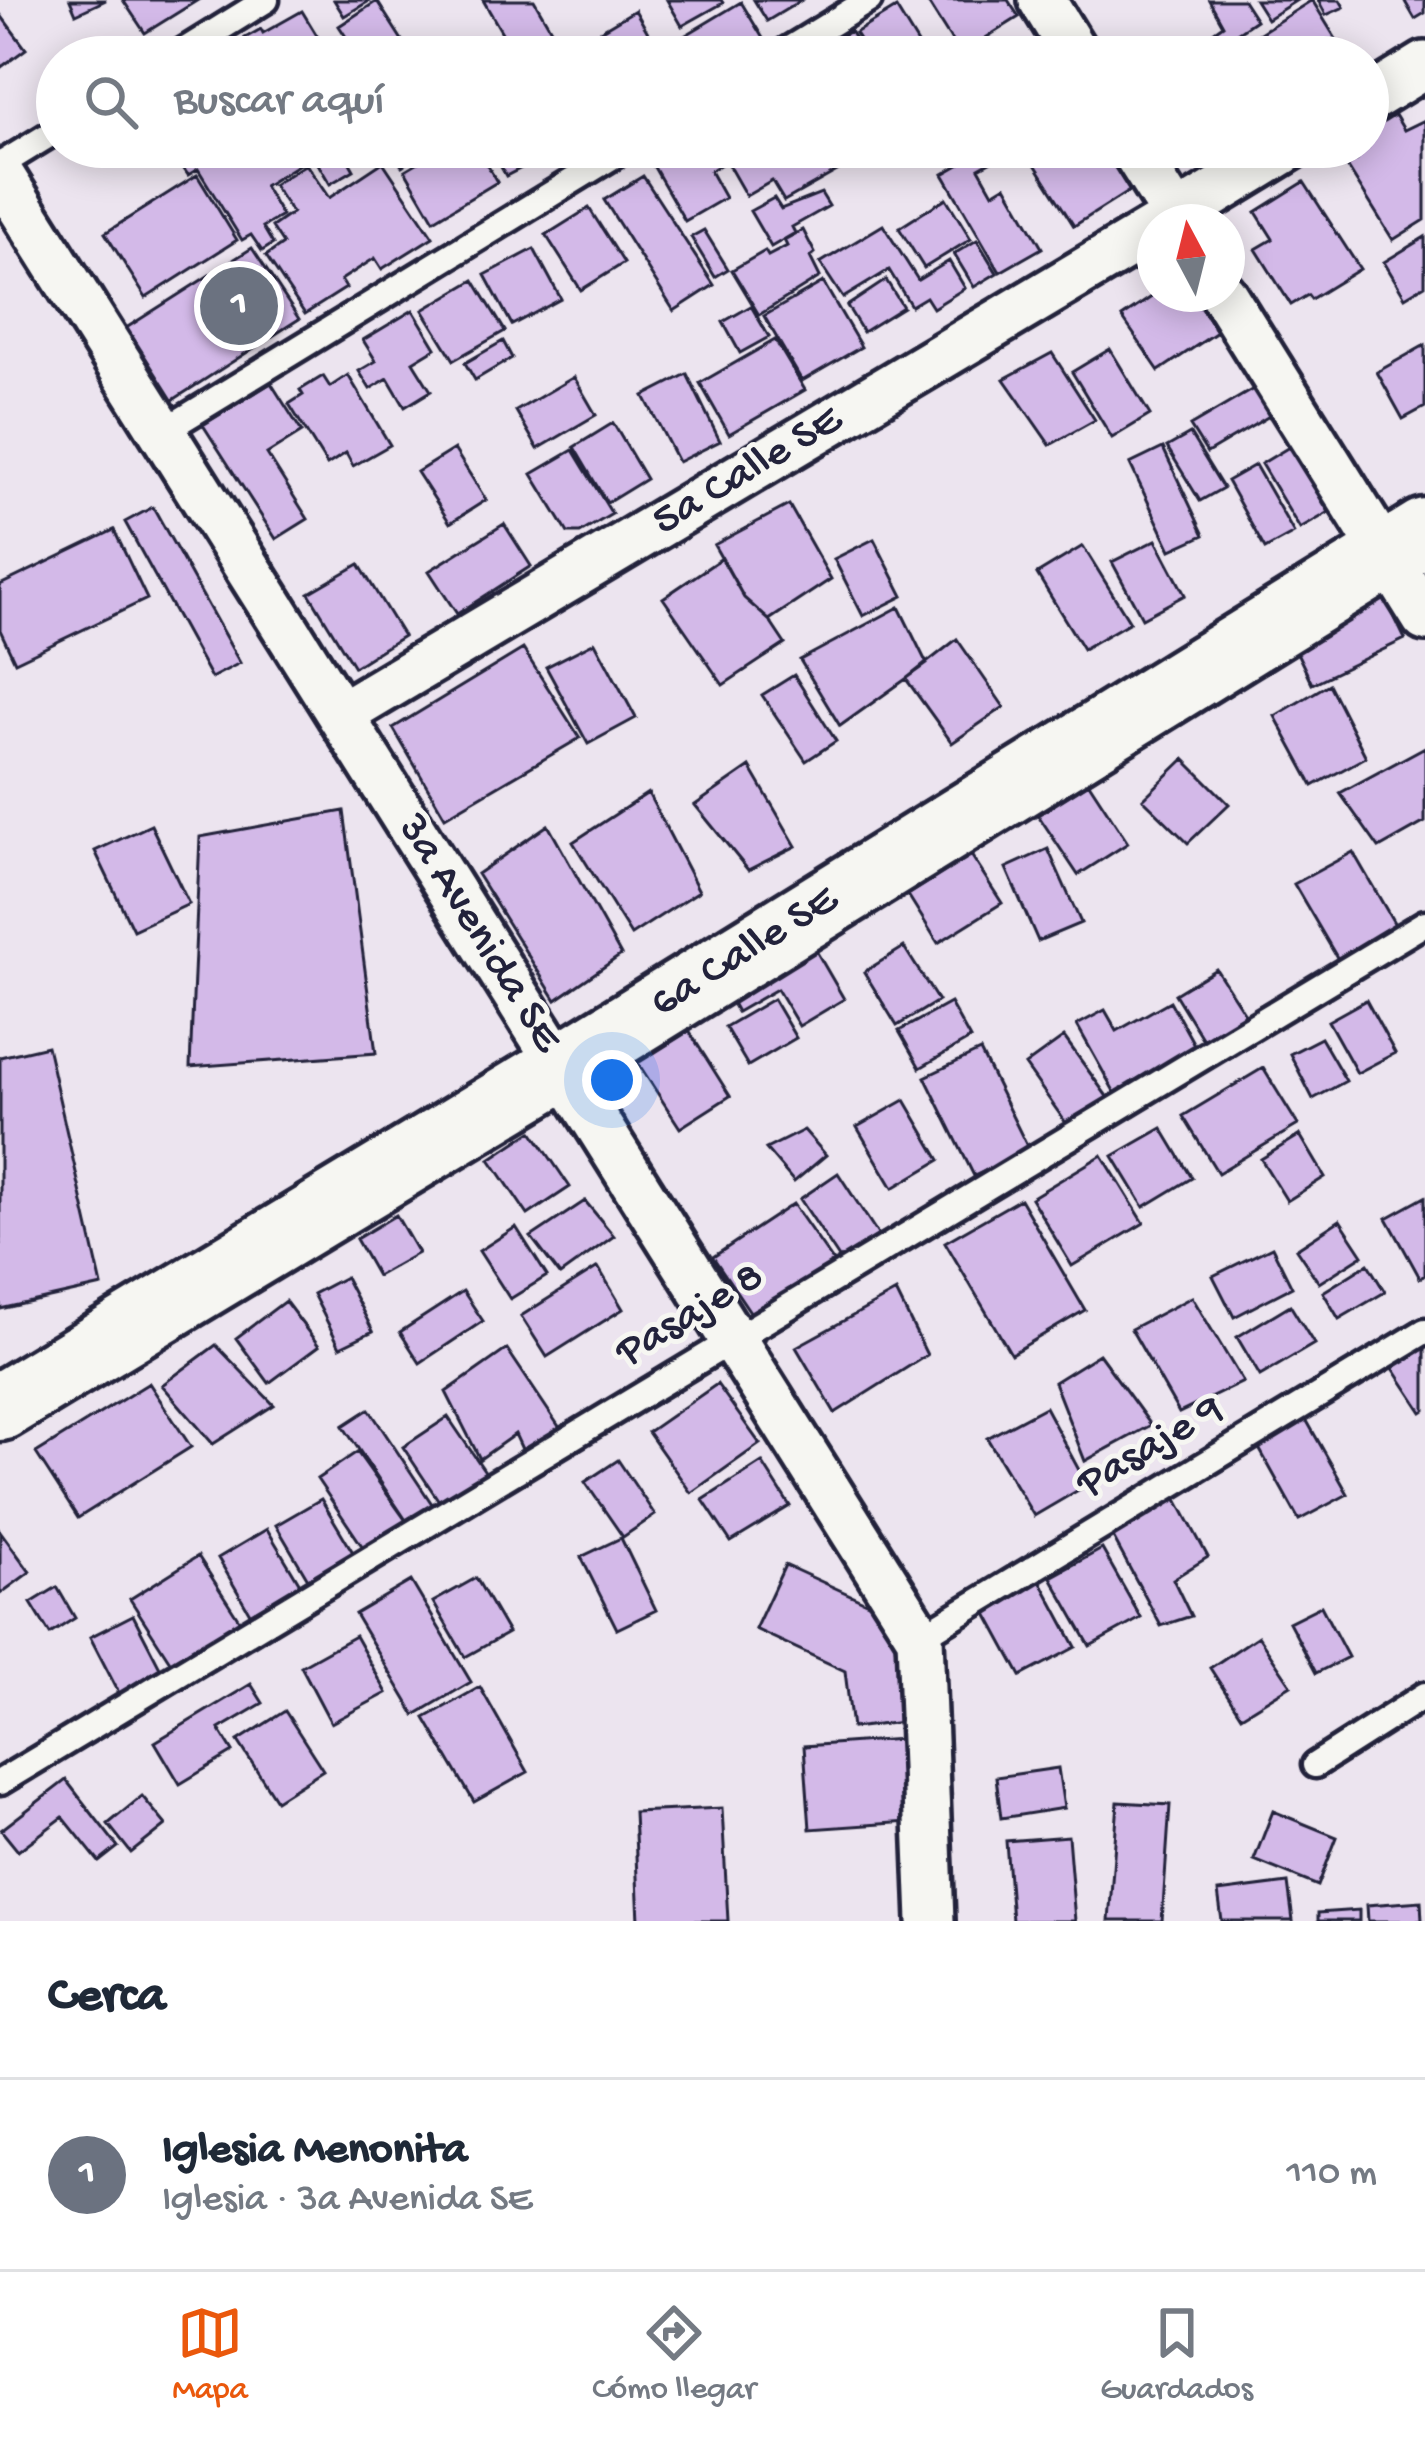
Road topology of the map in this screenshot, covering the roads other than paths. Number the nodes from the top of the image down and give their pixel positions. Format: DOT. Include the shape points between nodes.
graph roads {
  1 [pos="266,0"];
  2 [pos="869,0"];
  3 [pos="1042,0"];
  4 [pos="208,36"];
  5 [pos="810,36"];
  6 [pos="1064,36"];
  7 [pos="1425,65"];
  8 [pos="1389,87"];
  9 [pos="36,143"];
  10 [pos="0,165"];
  11 [pos="594,168"];
  12 [pos="1142,168"];
  13 [pos="1256,168"];
  14 [pos="0,174"];
  15 [pos="1160,204"];
  16 [pos="1198,204"];
  17 [pos="1137,241"];
  18 [pos="1236,312"];
  19 [pos="162,432"];
  20 [pos="1404,544"];
  21 [pos="1425,618"];
  22 [pos="340,715"];
  23 [pos="1425,923"];
  24 [pos="562,1067"];
  25 [pos="1425,1331"];
  26 [pos="733,1340"];
  27 [pos="0,1407"];
  28 [pos="920,1637"];
  29 [pos="1425,1695"];
  30 [pos="1315,1765"];
  31 [pos="0,1782"];
  32 [pos="931,1921"];
  1 -- 4 [label="lane"];
  2 -- 5 [label="lane"];
  3 -- 6 [label="street"];
  7 -- 8 [label="street"];
  9 -- 10 [label="lane"];
  11 -- 19 [label="lane"];
  12 -- 15 [label="street"];
  13 -- 16 [label="street, 5a Calle SE"];
  14 -- 19 [label="street, 3a Avenida SE"];
  17 -- 22 [label="street, 5a Calle SE"];
  18 -- 20 [label="street"];
  19 -- 22 [label="street, 3a Avenida SE"];
  20 -- 21 [label="street"];
  20 -- 24 [label="street, 6a Calle SE"];
  22 -- 24 [label="street, 3a Avenida SE"];
  23 -- 26 [label="lane, Pasaje 8"];
  24 -- 26 [label="street, 3a Avenida SE"];
  24 -- 27 [label="street, 6a Calle SE"];
  25 -- 28 [label="lane, Pasaje 9"];
  26 -- 28 [label="street, 3a Avenida SE"];
  26 -- 31 [label="lane, Pasaje 8"];
  28 -- 32 [label="street, 3a Avenida SE"];
  29 -- 30 [label="lane"];
}
